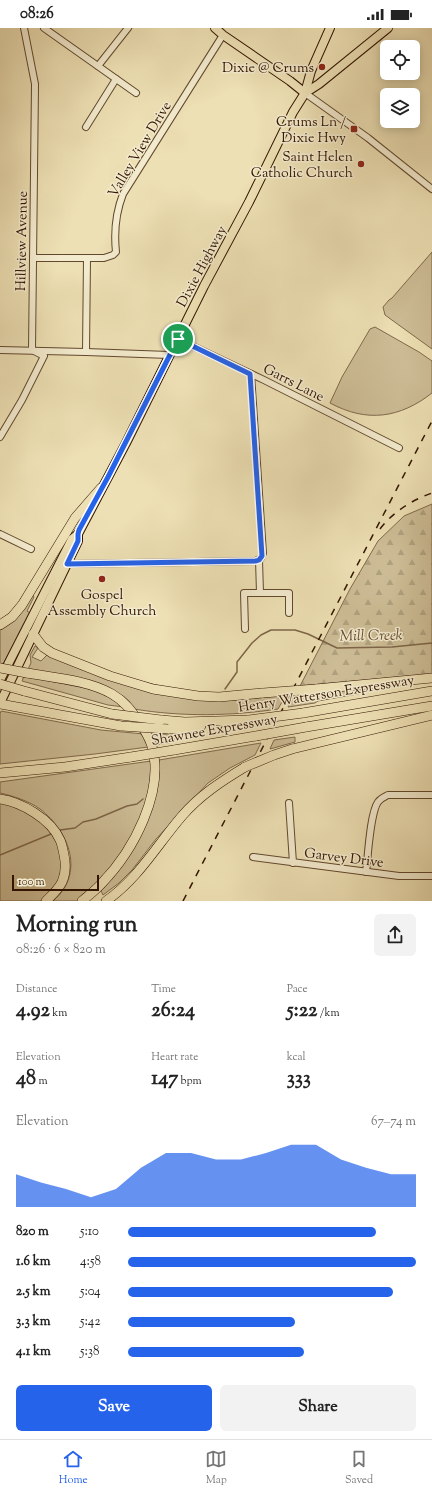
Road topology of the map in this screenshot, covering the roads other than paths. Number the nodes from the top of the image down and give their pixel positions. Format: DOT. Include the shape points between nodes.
graph roads {
  1 [pos="24,28"];
  2 [pos="44,28"];
  3 [pos="128,28"];
  4 [pos="215,28"];
  5 [pos="330,28"];
  6 [pos="388,28"];
  7 [pos="223,35"];
  8 [pos="98,66"];
  9 [pos="116,80"];
  10 [pos="136,93"];
  11 [pos="304,93"];
  12 [pos="86,127"];
  13 [pos="432,189"];
  14 [pos="33,258"];
  15 [pos="86,258"];
  16 [pos="178,339"];
  17 [pos="0,350"];
  18 [pos="32,350"];
  19 [pos="86,352"];
  20 [pos="169,355"];
  21 [pos="250,374"];
  22 [pos="0,437"];
  23 [pos="399,448"];
  24 [pos="101,488"];
  25 [pos="0,534"];
  26 [pos="78,534"];
  27 [pos="31,549"];
  28 [pos="260,559"];
  29 [pos="67,564"];
  30 [pos="260,593"];
  31 [pos="289,613"];
  32 [pos="0,625"];
  33 [pos="245,629"];
  34 [pos="33,634"];
  35 [pos="0,668"];
  36 [pos="432,678"];
  37 [pos="0,680"];
  38 [pos="0,684"];
  39 [pos="432,691"];
  40 [pos="0,704"];
  41 [pos="432,706"];
  42 [pos="432,715"];
  43 [pos="224,722"];
  44 [pos="0,773"];
  45 [pos="432,794"];
  46 [pos="0,798"];
  47 [pos="289,803"];
  48 [pos="253,857"];
  49 [pos="292,863"];
  50 [pos="366,872"];
  51 [pos="432,876"];
  52 [pos="46,901"];
  53 [pos="82,901"];
  54 [pos="106,901"];
  1 -- 14 [label="street, Hillview Avenue" via="35,84"];
  2 -- 8 [label="street"];
  3 -- 8 [label="street"];
  4 -- 7 [label="main road"];
  5 -- 11 [label="main road, Dixie Highway"];
  6 -- 11 [label="main road" via="319,84"];
  7 -- 11 [label="main road"];
  7 -- 15 [label="street, Valley View Drive" via="123,194 116,217 116,252 104,258"];
  8 -- 9 [label="street"];
  9 -- 10 [label="street"];
  9 -- 12 [label="street"];
  11 -- 13 [label="street" via="368,138"];
  11 -- 16 [label="main road, Dixie Highway"];
  14 -- 15 [label="street, Valley View Drive"];
  14 -- 18 [label="street, Hillview Avenue"];
  15 -- 19 [label="street"];
  16 -- 20 [label="main road, Dixie Highway"];
  16 -- 21 [label="street, Garrs Lane"];
  17 -- 18 [label="street"];
  18 -- 19 [label="street"];
  18 -- 22 [label="street" via="44,356"];
  19 -- 20 [label="street"];
  20 -- 24 [label="main road, Dixie Highway"];
  21 -- 23 [label="street, Garrs Lane"];
  21 -- 28 [label="street" via="263,553"];
  24 -- 26 [label="main road, Dixie Highway"];
  24 -- 32 [label="highway" via="75,518 22,605 12,617"];
  25 -- 27 [label="street"];
  26 -- 29 [label="main road, Dixie Highway" via="78,541"];
  26 -- 37 [label="main road, Dixie Highway" via="72,539"];
  28 -- 29 [label="street"];
  28 -- 30 [label="street"];
  29 -- 34 [label="main road, Dixie Highway"];
  30 -- 31 [label="street" via="289,593"];
  30 -- 33 [label="street" via="244,594"];
  34 -- 36 [label="highway, bridge" via="43,647 52,653 110,676 153,689 198,696 218,697"];
  34 -- 40 [label="main road, Dixie Highway"];
  35 -- 53 [label="highway, bridge" via="102,689 130,709 152,746 154,782 141,825 119,863 102,884"];
  38 -- 43 [label="highway, Shawnee Expressway, bridge" via="112,714 185,722"];
  39 -- 43 [label="highway, Henry Watterson Expressway, bridge" via="303,713"];
  40 -- 43 [label="highway, bridge" via="121,726 186,729"];
  41 -- 44 [label="highway, Shawnee Expressway, bridge" via="131,757"];
  42 -- 54 [label="highway, bridge" via="292,749 245,767 225,779 182,815 138,872"];
  45 -- 50 [label="street" via="391,795 383,797 378,802 373,816"];
  46 -- 52 [label="highway" via="30,810 49,824 60,840 66,865 62,882"];
  47 -- 49 [label="street"];
  48 -- 49 [label="street, Garvey Drive"];
  49 -- 50 [label="street, Garvey Drive"];
  50 -- 51 [label="street, Garvey Drive"];
}
